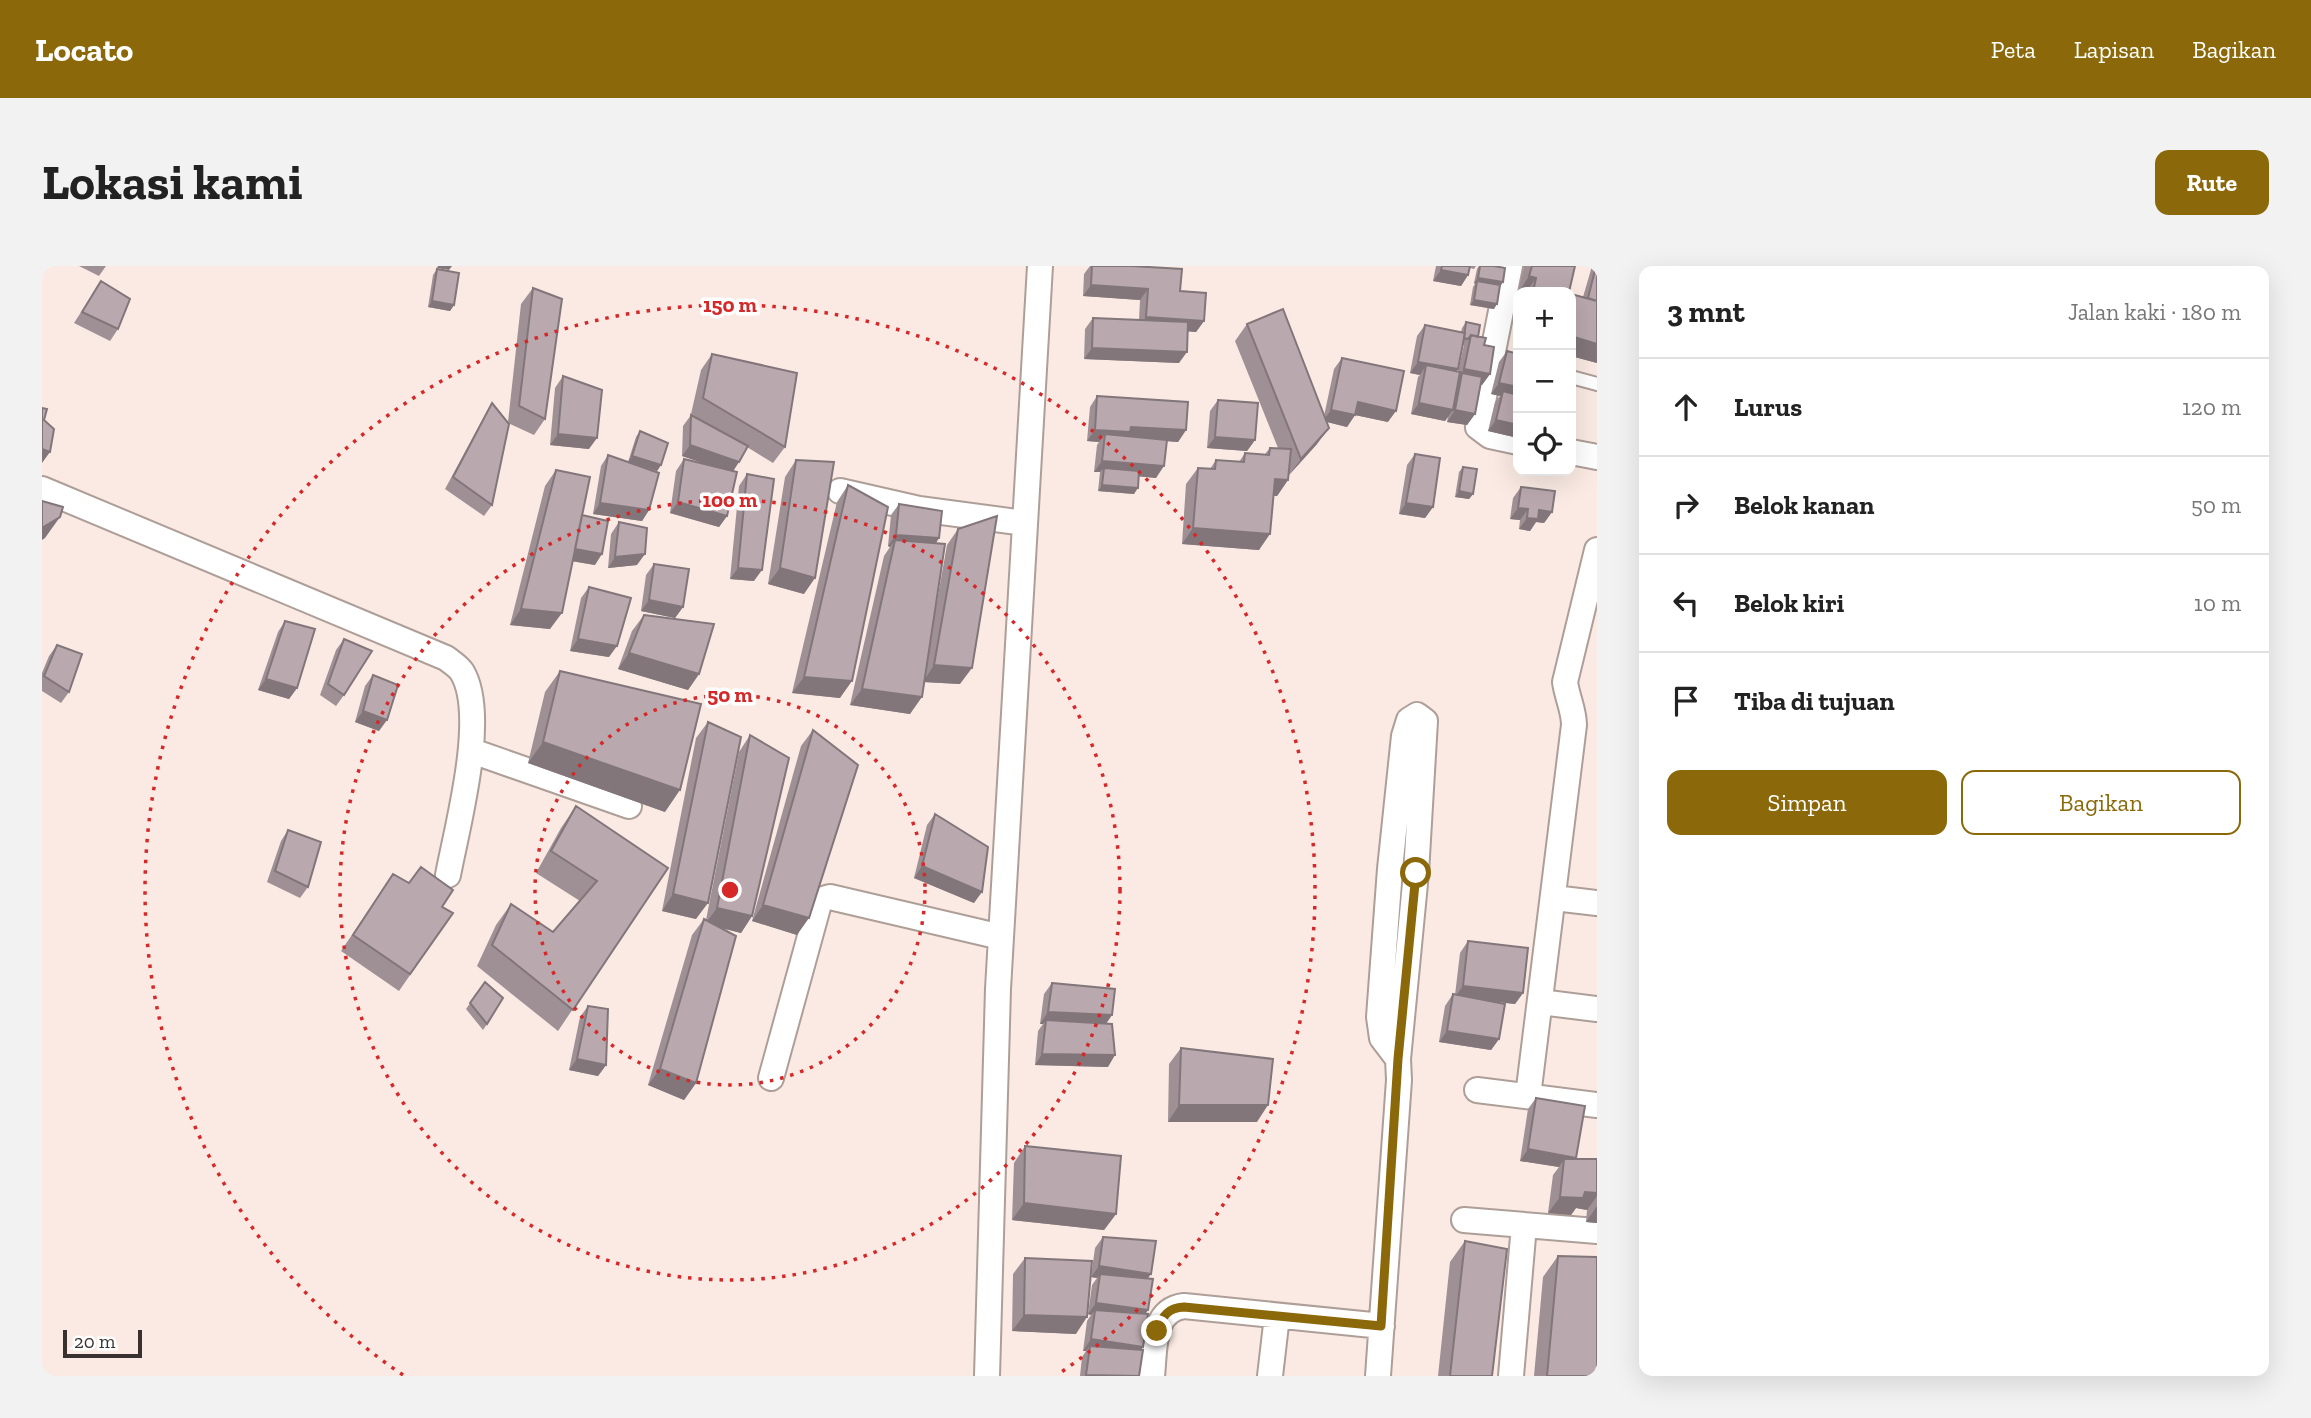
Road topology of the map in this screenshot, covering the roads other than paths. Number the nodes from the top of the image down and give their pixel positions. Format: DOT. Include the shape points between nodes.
graph roads {
  1 [pos="1040,266"];
  2 [pos="1510,266"];
  3 [pos="1576,378"];
  4 [pos="1597,384"];
  5 [pos="1513,441"];
  6 [pos="1576,453"];
  7 [pos="1597,457"];
  8 [pos="42,489"];
  9 [pos="840,491"];
  10 [pos="1025,523"];
  11 [pos="1597,550"];
  12 [pos="1589,609"];
  13 [pos="472,751"];
  14 [pos="629,806"];
  15 [pos="1390,869"];
  16 [pos="1416,873"];
  17 [pos="448,875"];
  18 [pos="1554,898"];
  19 [pos="1597,903"];
  20 [pos="1001,937"];
  21 [pos="1540,1002"];
  22 [pos="1597,1009"];
  23 [pos="1398,1059"];
  24 [pos="771,1078"];
  25 [pos="1477,1090"];
  26 [pos="1528,1096"];
  27 [pos="1597,1105"];
  28 [pos="1464,1220"];
  29 [pos="1524,1225"];
  30 [pos="1597,1231"];
  31 [pos="1277,1316"];
  32 [pos="1381,1326"];
  33 [pos="987,1376"];
  34 [pos="1152,1376"];
  35 [pos="1270,1376"];
  36 [pos="1378,1376"];
  37 [pos="1511,1376"];
  1 -- 10 [label="street"];
  2 -- 5 [label="street" via="1500,359 1478,427 1490,436"];
  3 -- 4 [label="lane"];
  6 -- 7 [label="street"];
  8 -- 13 [label="street" via="446,658 462,671 469,693"];
  9 -- 10 [label="street" via="919,509"];
  10 -- 20 [label="street"];
  11 -- 12 [label="street"];
  12 -- 18 [label="street" via="1565,682 1574,725"];
  13 -- 14 [label="street"];
  13 -- 17 [label="street"];
  15 -- 16 [label="street"];
  15 -- 16 [label="street" via="1404,736 1409,720 1417,715 1425,721"];
  15 -- 23 [label="street" via="1379,1017 1382,1038"];
  16 -- 23 [label="street"];
  18 -- 19 [label="street"];
  18 -- 21 [label="street"];
  20 -- 24 [label="street" via="830,897 820,900"];
  20 -- 33 [label="street"];
  21 -- 22 [label="street"];
  21 -- 26 [label="street"];
  23 -- 32 [label="street"];
  25 -- 26 [label="street"];
  26 -- 27 [label="street"];
  28 -- 29 [label="street"];
  29 -- 30 [label="street"];
  29 -- 37 [label="street"];
  31 -- 32 [label="street"];
  31 -- 34 [label="street" via="1173,1308 1157,1331"];
  31 -- 35 [label="street"];
  32 -- 36 [label="street"];
}
